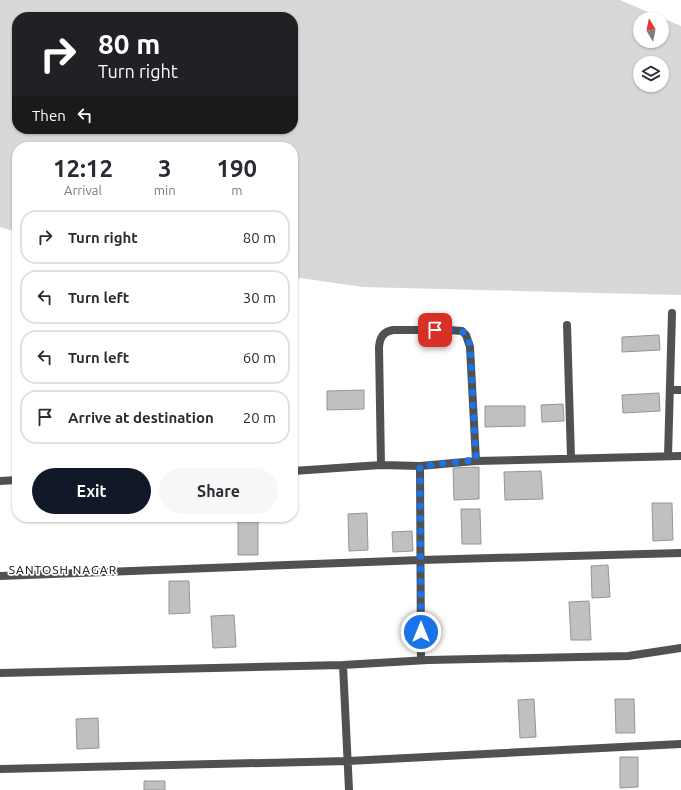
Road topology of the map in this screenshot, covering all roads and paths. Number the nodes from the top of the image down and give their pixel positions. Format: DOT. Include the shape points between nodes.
graph roads {
  1 [pos="672,313"];
  2 [pos="567,325"];
  3 [pos="670,390"];
  4 [pos="681,390"];
  5 [pos="668,456"];
  6 [pos="681,456"];
  7 [pos="571,458"];
  8 [pos="476,460"];
  9 [pos="381,465"];
  10 [pos="420,466"];
  11 [pos="298,472"];
  12 [pos="12,480"];
  13 [pos="0,481"];
  14 [pos="681,553"];
  15 [pos="421,560"];
  16 [pos="0,576"];
  17 [pos="681,648"];
  18 [pos="421,660"];
  19 [pos="343,665"];
  20 [pos="0,673"];
  21 [pos="681,744"];
  22 [pos="348,761"];
  23 [pos="0,768"];
  24 [pos="349,790"];
  1 -- 3 [label="street"];
  2 -- 7 [label="street"];
  3 -- 4 [label="street"];
  3 -- 5 [label="street"];
  5 -- 6 [label="street"];
  5 -- 7 [label="street"];
  7 -- 8 [label="street"];
  8 -- 9 [label="street" via="470,347 466,334 462,331 449,330 393,330 382,336 379,347"];
  8 -- 10 [label="street"];
  9 -- 10 [label="street"];
  9 -- 11 [label="street"];
  10 -- 15 [label="street"];
  12 -- 13 [label="street"];
  14 -- 15 [label="street"];
  15 -- 16 [label="street"];
  15 -- 18 [label="street"];
  17 -- 18 [label="street" via="628,656"];
  18 -- 19 [label="street"];
  19 -- 20 [label="street"];
  19 -- 22 [label="street"];
  21 -- 22 [label="street"];
  22 -- 23 [label="street"];
  22 -- 24 [label="street"];
}
